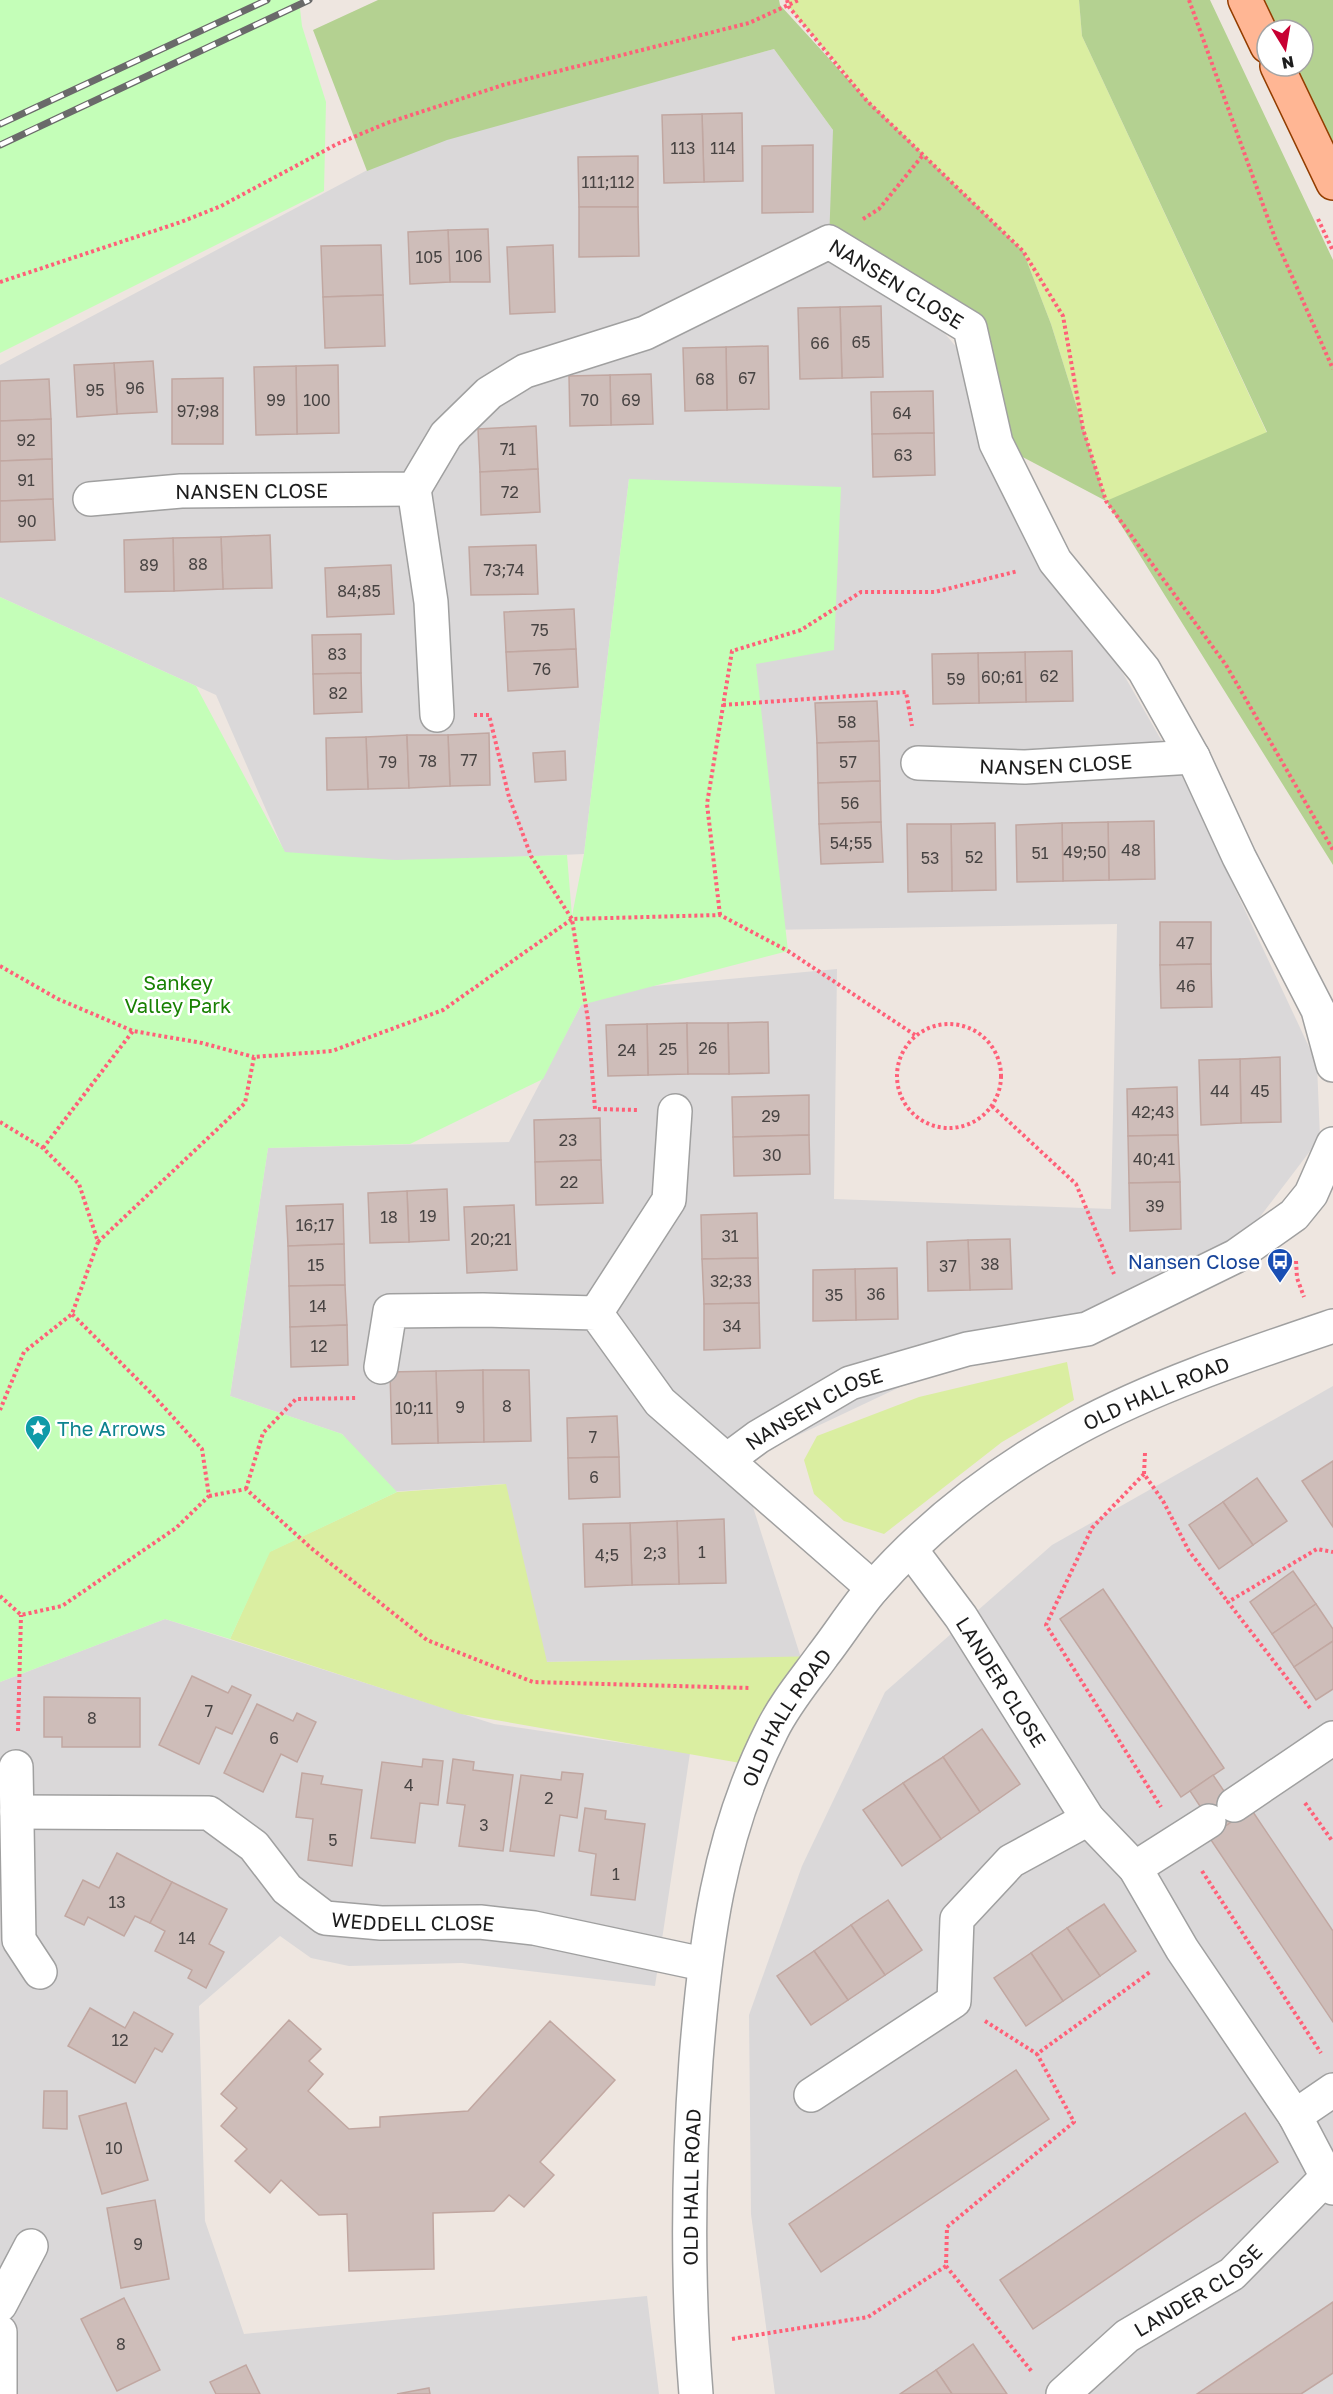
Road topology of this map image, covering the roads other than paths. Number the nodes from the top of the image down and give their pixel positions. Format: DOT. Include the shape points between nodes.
graph roads {
  1 [pos="1245,0"];
  2 [pos="1255,21"];
  3 [pos="1283,78"];
  4 [pos="1333,183"];
  5 [pos="414,489"];
  6 [pos="90,499"];
  7 [pos="437,715"];
  8 [pos="1193,758"];
  9 [pos="918,762"];
  10 [pos="1333,1065"];
  11 [pos="675,1111"];
  12 [pos="1333,1144"];
  13 [pos="596,1313"];
  14 [pos="1333,1326"];
  15 [pos="381,1367"];
  16 [pos="727,1460"];
  17 [pos="911,1550"];
  18 [pos="873,1588"];
  19 [pos="1333,1738"];
  20 [pos="16,1767"];
  21 [pos="17,1812"];
  22 [pos="1088,1819"];
  23 [pos="1135,1868"];
  24 [pos="703,1964"];
  25 [pos="40,1972"];
  26 [pos="1333,2090"];
  27 [pos="811,2096"];
  28 [pos="1295,2116"];
  29 [pos="1329,2183"];
  30 [pos="31,2246"];
  31 [pos="0,2306"];
  32 [pos="0,2332"];
  33 [pos="0,2394"];
  34 [pos="696,2394"];
  35 [pos="1063,2394"];
  1 -- 2 [label="main road"];
  3 -- 4 [label="main road"];
  5 -- 6 [label="street, NANSEN CLOSE" via="204,490"];
  5 -- 7 [label="street" via="431,602"];
  5 -- 8 [label="street, NANSEN CLOSE" via="446,435 489,393 525,371 645,333 829,242 970,328 996,443 1055,561 1144,670"];
  8 -- 9 [label="street, NANSEN CLOSE" via="1025,767"];
  8 -- 10 [label="street, NANSEN CLOSE" via="1318,1010"];
  11 -- 13 [label="street" via="669,1200"];
  12 -- 16 [label="street, NANSEN CLOSE" via="1311,1194 1294,1215 1236,1256 1087,1329 967,1349 850,1383 758,1437"];
  13 -- 15 [label="street" via="390,1311"];
  13 -- 16 [label="street, NANSEN CLOSE" via="660,1402"];
  14 -- 17 [label="street, OLD HALL ROAD" via="1127,1402 1073,1430 977,1492"];
  16 -- 18 [label="street, NANSEN CLOSE"];
  17 -- 18 [label="street, OLD HALL ROAD"];
  17 -- 22 [label="street, LANDER CLOSE" via="962,1617"];
  18 -- 24 [label="street, OLD HALL ROAD" via="793,1693 772,1731 726,1851"];
  19 -- 23 [label="street"];
  20 -- 21 [label="street"];
  21 -- 24 [label="street, WEDDELL CLOSE" via="209,1813 254,1846 286,1889 325,1918 381,1923 480,1922"];
  21 -- 25 [label="street" via="19,1940"];
  22 -- 23 [label="street, LANDER CLOSE"];
  22 -- 27 [label="street" via="1011,1861 957,1919 954,2001"];
  23 -- 28 [label="street, LANDER CLOSE" via="1182,1949"];
  24 -- 34 [label="street, OLD HALL ROAD" via="690,2139"];
  26 -- 28 [label="street"];
  28 -- 29 [label="street, LANDER CLOSE"];
  29 -- 35 [label="street, LANDER CLOSE" via="1232,2274 1127,2336"];
  30 -- 31 [label="street"];
  32 -- 33 [label="street"];
}
